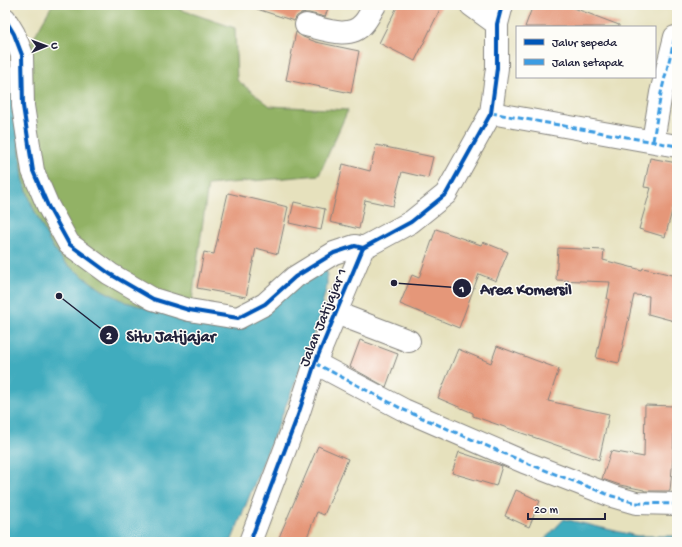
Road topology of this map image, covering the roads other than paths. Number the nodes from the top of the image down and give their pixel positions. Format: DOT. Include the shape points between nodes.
graph roads {
  1 [pos="374,5"];
  2 [pos="471,5"];
  3 [pos="499,14"];
  4 [pos="5,19"];
  5 [pos="306,25"];
  6 [pos="675,37"];
  7 [pos="491,113"];
  8 [pos="653,141"];
  9 [pos="677,146"];
  10 [pos="363,248"];
  11 [pos="336,313"];
  12 [pos="409,341"];
  13 [pos="315,363"];
  14 [pos="677,504"];
  15 [pos="250,542"];
  1 -- 5 [label="street" via="364,24 355,31 342,32"];
  2 -- 3 [label="street"];
  3 -- 7 [label="street" via="497,68"];
  4 -- 10 [label="street" via="22,55 23,106 33,171 48,206 69,244 110,274 153,299 189,310 238,318 265,304 295,277 334,254 355,246"];
  6 -- 8 [label="street" via="661,93"];
  7 -- 8 [label="street"];
  7 -- 10 [label="street" via="446,194 411,222"];
  8 -- 9 [label="street"];
  10 -- 11 [label="street, Jalan Jatijajar 1"];
  11 -- 12 [label="street"];
  11 -- 13 [label="street, Jalan Jatijajar 1"];
  13 -- 14 [label="street" via="404,410 524,462 636,503"];
  13 -- 15 [label="street, Jalan Jatijajar 1"];
}
